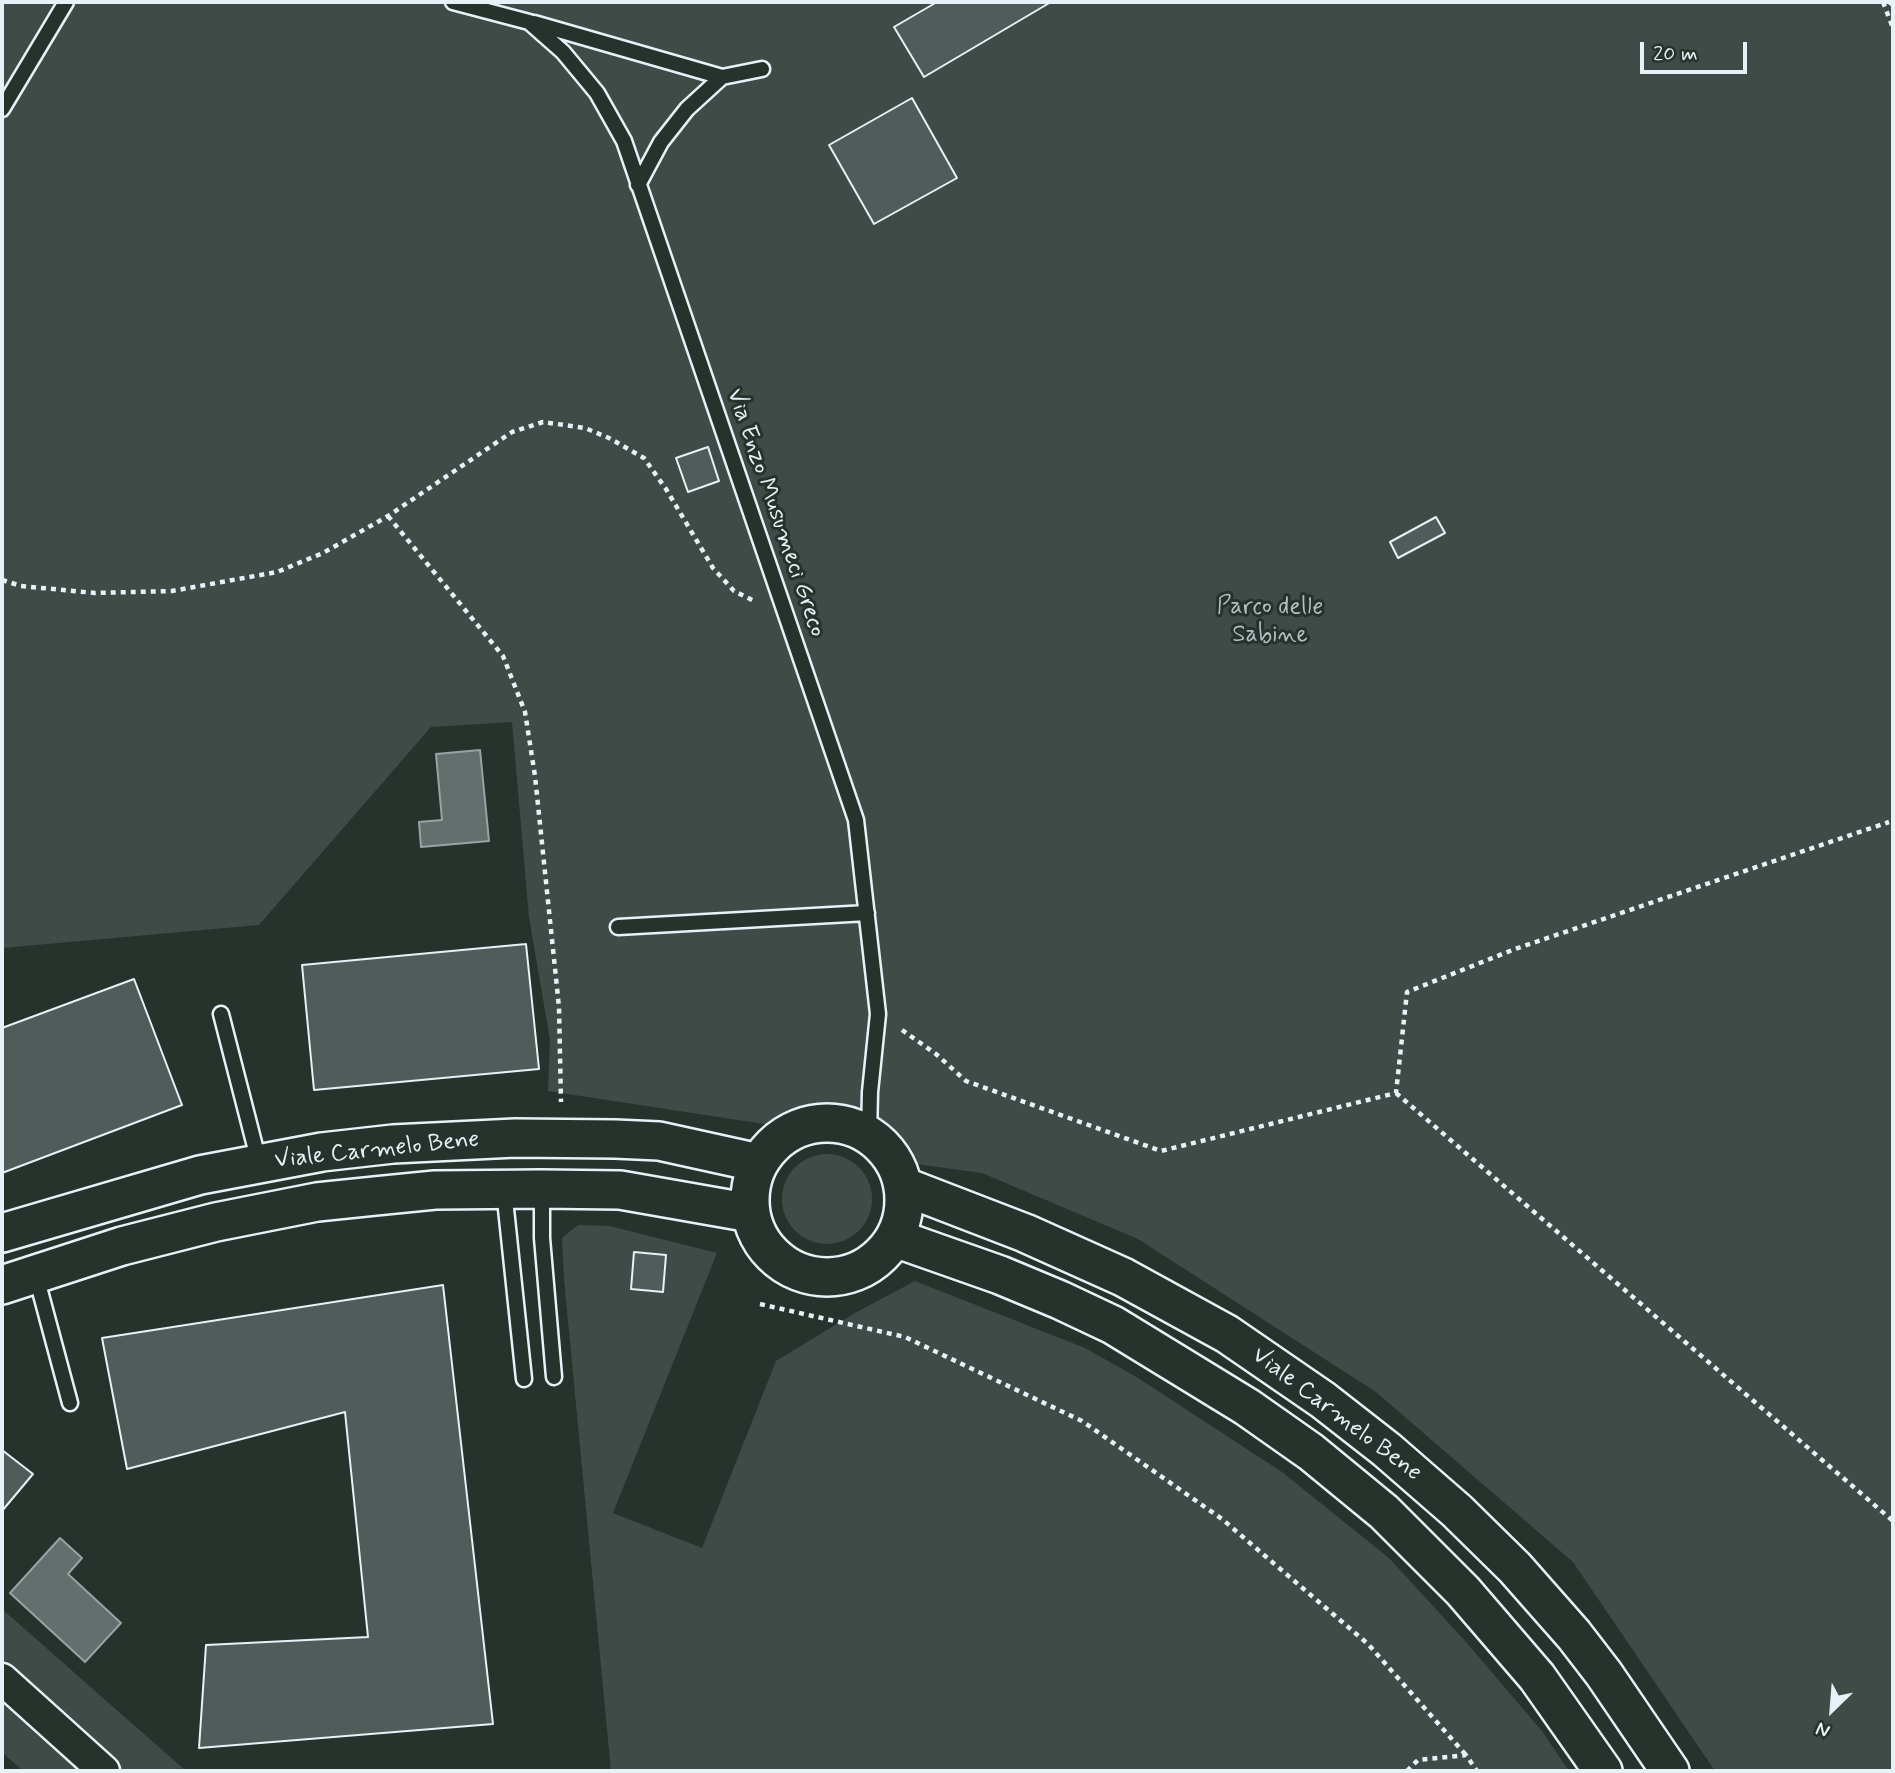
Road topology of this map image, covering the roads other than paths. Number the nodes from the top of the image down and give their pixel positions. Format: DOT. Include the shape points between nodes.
graph roads {
  1 [pos="66,2"];
  2 [pos="453,2"];
  3 [pos="529,22"];
  4 [pos="762,69"];
  5 [pos="722,77"];
  6 [pos="2,109"];
  7 [pos="638,185"];
  8 [pos="867,913"];
  9 [pos="618,927"];
  10 [pos="221,1014"];
  11 [pos="869,1135"];
  12 [pos="259,1163"];
  13 [pos="759,1163"];
  14 [pos="903,1186"];
  15 [pos="542,1189"];
  16 [pos="504,1190"];
  17 [pos="751,1213"];
  18 [pos="2,1233"];
  19 [pos="895,1238"];
  20 [pos="36,1274"];
  21 [pos="2,1285"];
  22 [pos="554,1377"];
  23 [pos="524,1379"];
  24 [pos="70,1403"];
  25 [pos="2,1679"];
  26 [pos="104,1771"];
  27 [pos="1603,1771"];
  28 [pos="1670,1771"];
  1 -- 6 [label="lane"];
  2 -- 3 [label="lane, Via Enzo Musumeci Greco"];
  3 -- 5 [label="lane"];
  3 -- 7 [label="lane, Via Enzo Musumeci Greco" via="563,52 597,93 624,141"];
  4 -- 5 [label="lane"];
  5 -- 7 [label="lane" via="687,109 661,142"];
  7 -- 8 [label="lane, Via Enzo Musumeci Greco" via="856,820"];
  8 -- 9 [label="lane"];
  8 -- 11 [label="lane, Via Enzo Musumeci Greco" via="878,1014"];
  10 -- 12 [label="lane"];
  11 -- 13 [label="street" via="846,1125 821,1123 797,1129 775,1143"];
  11 -- 14 [label="street" via="894,1161"];
  12 -- 13 [label="street, Viale Carmelo Bene" via="393,1144 562,1137 659,1141"];
  12 -- 18 [label="street, Viale Carmelo Bene" via="200,1174"];
  13 -- 17 [label="street" via="751,1187"];
  14 -- 19 [label="street" via="905,1204"];
  14 -- 28 [label="street, Viale Carmelo Bene" via="1123,1276 1227,1334 1323,1400 1407,1467 1515,1568 1604,1674"];
  15 -- 16 [label="street, Viale Carmelo Bene"];
  15 -- 17 [label="street, Viale Carmelo Bene" via="620,1191"];
  15 -- 22 [label="lane"];
  16 -- 20 [label="street, Viale Carmelo Bene" via="435,1191 304,1204 135,1242"];
  16 -- 23 [label="lane"];
  17 -- 19 [label="street" via="760,1238 776,1258 820,1277 843,1276 864,1268"];
  19 -- 27 [label="street, Viale Carmelo Bene" via="1031,1287 1113,1325 1311,1452 1384,1512 1463,1591 1537,1677"];
  20 -- 21 [label="street, Viale Carmelo Bene"];
  20 -- 24 [label="lane"];
  25 -- 26 [label="street"];
}
